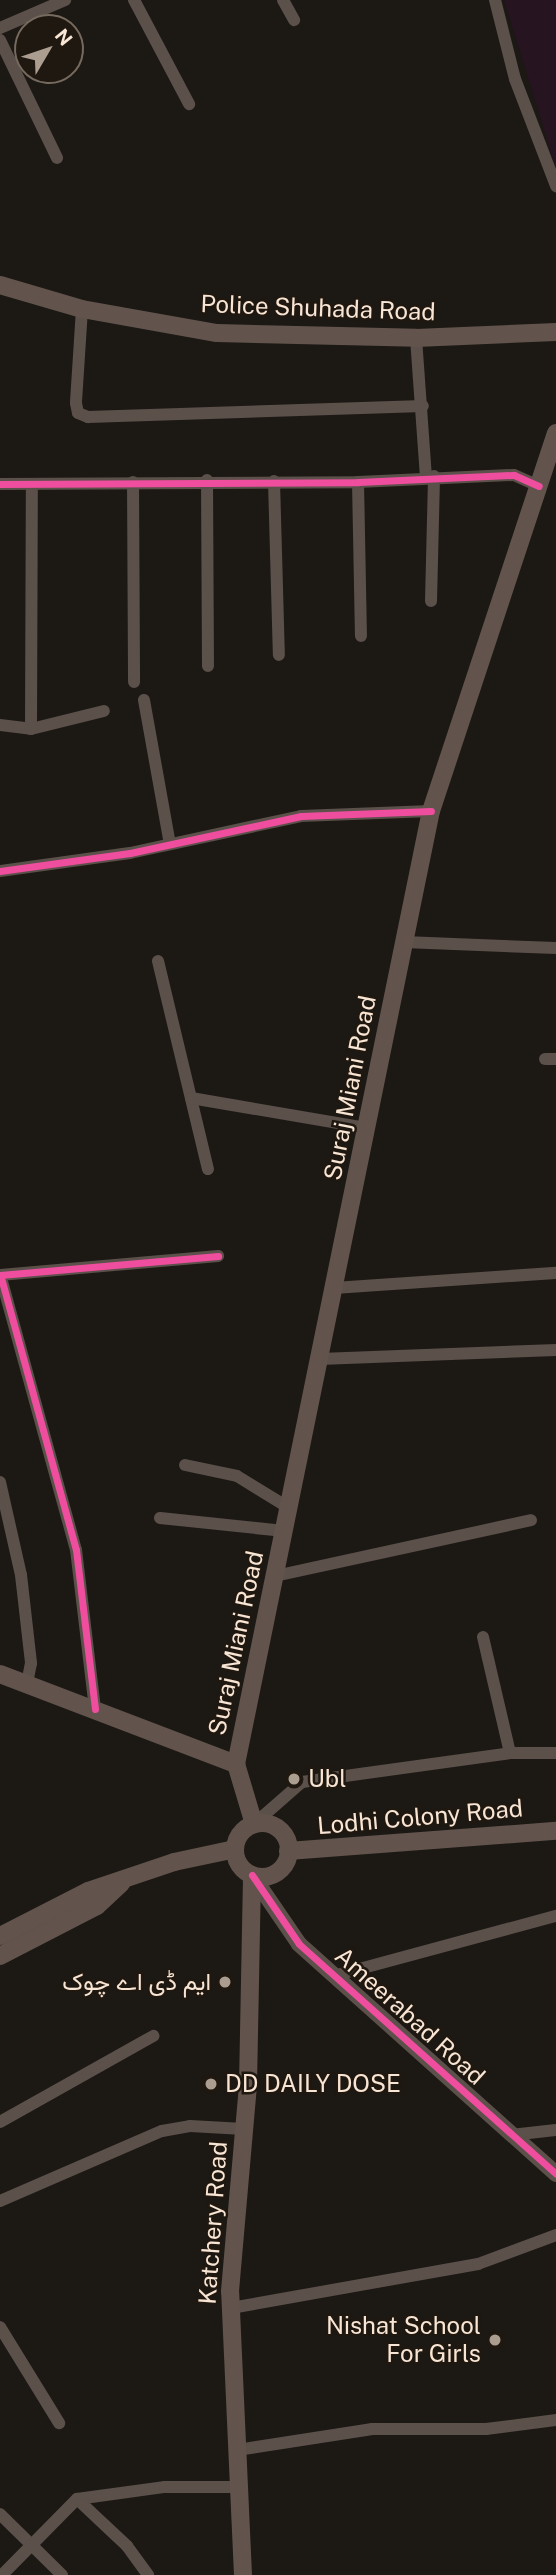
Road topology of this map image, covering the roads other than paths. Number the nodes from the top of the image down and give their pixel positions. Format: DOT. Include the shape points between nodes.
graph roads {
  1 [pos="65,0"];
  2 [pos="134,0"];
  3 [pos="284,0"];
  4 [pos="495,0"];
  5 [pos="294,20"];
  6 [pos="0,27"];
  7 [pos="0,40"];
  8 [pos="189,104"];
  9 [pos="57,158"];
  10 [pos="556,186"];
  11 [pos="0,285"];
  12 [pos="82,309"];
  13 [pos="556,332"];
  14 [pos="416,338"];
  15 [pos="423,406"];
  16 [pos="556,433"];
  17 [pos="430,476"];
  18 [pos="207,480"];
  19 [pos="274,481"];
  20 [pos="133,482"];
  21 [pos="358,482"];
  22 [pos="0,484"];
  23 [pos="32,484"];
  24 [pos="539,486"];
  25 [pos="431,601"];
  26 [pos="360,636"];
  27 [pos="279,654"];
  28 [pos="208,666"];
  29 [pos="134,682"];
  30 [pos="144,700"];
  31 [pos="104,711"];
  32 [pos="0,725"];
  33 [pos="31,729"];
  34 [pos="430,811"];
  35 [pos="170,844"];
  36 [pos="0,870"];
  37 [pos="404,942"];
  38 [pos="556,948"];
  39 [pos="158,961"];
  40 [pos="191,1098"];
  41 [pos="367,1128"];
  42 [pos="208,1169"];
  43 [pos="218,1256"];
  44 [pos="556,1273"];
  45 [pos="334,1288"];
  46 [pos="556,1350"];
  47 [pos="320,1359"];
  48 [pos="185,1465"];
  49 [pos="0,1482"];
  50 [pos="289,1508"];
  51 [pos="160,1518"];
  52 [pos="531,1520"];
  53 [pos="284,1531"];
  54 [pos="275,1576"];
  55 [pos="484,1637"];
  56 [pos="0,1674"];
  57 [pos="27,1684"];
  58 [pos="94,1709"];
  59 [pos="510,1752"];
  60 [pos="556,1752"];
  61 [pos="236,1764"];
  62 [pos="254,1824"];
  63 [pos="556,1832"];
  64 [pos="235,1849"];
  65 [pos="288,1851"];
  66 [pos="253,1875"];
  67 [pos="126,1880"];
  68 [pos="556,1916"];
  69 [pos="0,1936"];
  70 [pos="0,1955"];
  71 [pos="337,1975"];
  72 [pos="153,2036"];
  73 [pos="0,2122"];
  74 [pos="244,2129"];
  75 [pos="556,2130"];
  76 [pos="511,2135"];
  77 [pos="556,2174"];
  78 [pos="0,2201"];
  79 [pos="556,2235"];
  80 [pos="231,2308"];
  81 [pos="0,2327"];
  82 [pos="556,2420"];
  83 [pos="59,2423"];
  84 [pos="237,2449"];
  85 [pos="239,2487"];
  86 [pos="77,2499"];
  87 [pos="0,2514"];
  88 [pos="30,2544"];
  89 [pos="2,2575"];
  90 [pos="62,2575"];
  91 [pos="148,2575"];
  92 [pos="243,2575"];
  1 -- 6 [label="street"];
  2 -- 8 [label="street"];
  3 -- 5 [label="street"];
  4 -- 10 [label="street" via="515,79"];
  7 -- 9 [label="street"];
  11 -- 12 [label="main road, Police Shuhada Road"];
  12 -- 14 [label="main road, Police Shuhada Road" via="218,333"];
  12 -- 15 [label="street" via="76,403 78,413 88,416"];
  13 -- 14 [label="main road, Police Shuhada Road"];
  14 -- 15 [label="street"];
  15 -- 17 [label="street"];
  16 -- 24 [label="main road, Suraj Miani Road"];
  17 -- 21 [label="street"];
  17 -- 24 [label="street" via="514,475"];
  17 -- 25 [label="street"];
  18 -- 19 [label="street"];
  18 -- 20 [label="street"];
  18 -- 28 [label="street"];
  19 -- 21 [label="street"];
  19 -- 27 [label="street"];
  20 -- 23 [label="street"];
  20 -- 29 [label="street"];
  21 -- 26 [label="street"];
  22 -- 23 [label="street"];
  23 -- 33 [label="street"];
  24 -- 34 [label="main road, Suraj Miani Road"];
  30 -- 35 [label="street"];
  31 -- 33 [label="street"];
  32 -- 33 [label="street"];
  34 -- 35 [label="street" via="301,816"];
  34 -- 37 [label="main road, Suraj Miani Road"];
  35 -- 36 [label="street"];
  37 -- 38 [label="street"];
  37 -- 41 [label="main road, Suraj Miani Road"];
  39 -- 40 [label="street"];
  40 -- 41 [label="street"];
  40 -- 42 [label="street"];
  41 -- 45 [label="main road, Suraj Miani Road"];
  43 -- 58 [label="street" via="0,1275 76,1550"];
  44 -- 45 [label="street"];
  45 -- 47 [label="main road, Suraj Miani Road"];
  46 -- 47 [label="street"];
  47 -- 50 [label="main road, Suraj Miani Road"];
  48 -- 50 [label="street" via="237,1476"];
  49 -- 57 [label="street" via="21,1576 31,1663"];
  50 -- 53 [label="main road, Suraj Miani Road"];
  51 -- 53 [label="street"];
  52 -- 54 [label="street"];
  53 -- 54 [label="main road, Suraj Miani Road"];
  54 -- 61 [label="main road, Suraj Miani Road"];
  55 -- 59 [label="street"];
  56 -- 57 [label="main road"];
  57 -- 58 [label="main road"];
  58 -- 61 [label="main road"];
  59 -- 60 [label="street"];
  59 -- 62 [label="street" via="302,1782"];
  61 -- 62 [label="main road"];
  62 -- 64 [label="main road" via="242,1831"];
  62 -- 65 [label="main road" via="276,1827"];
  63 -- 65 [label="main road, Lodhi Colony Road"];
  64 -- 66 [label="main road" via="242,1867"];
  64 -- 67 [label="main road"];
  65 -- 66 [label="main road" via="275,1873"];
  66 -- 71 [label="street, Ameerabad Road" via="299,1944"];
  66 -- 74 [label="main road, Katchery Road"];
  67 -- 69 [label="main road" via="88,1891"];
  67 -- 70 [label="main road" via="97,1906"];
  68 -- 71 [label="street"];
  71 -- 76 [label="street, Ameerabad Road"];
  72 -- 73 [label="street"];
  74 -- 78 [label="street" via="190,2126 162,2131"];
  74 -- 80 [label="main road, Katchery Road"];
  75 -- 76 [label="street"];
  76 -- 77 [label="street, Ameerabad Road"];
  79 -- 80 [label="street" via="478,2263"];
  80 -- 84 [label="main road, Katchery Road"];
  81 -- 83 [label="street"];
  82 -- 84 [label="street" via="486,2429 372,2429"];
  84 -- 85 [label="main road, Katchery Road"];
  85 -- 86 [label="street" via="164,2487"];
  85 -- 92 [label="main road, Katchery Road"];
  86 -- 88 [label="street"];
  86 -- 91 [label="street" via="127,2546"];
  87 -- 88 [label="street"];
  88 -- 89 [label="street"];
  88 -- 90 [label="street"];
}
